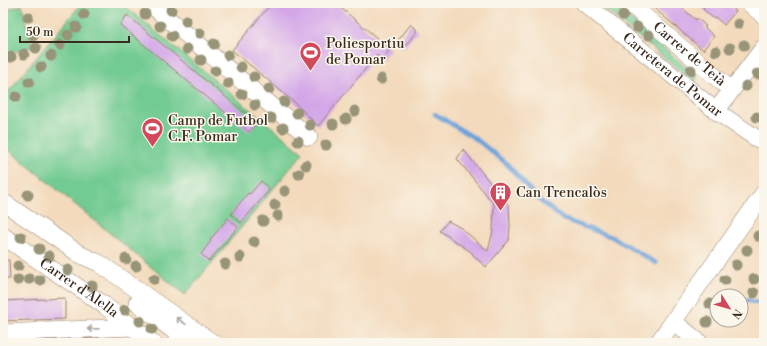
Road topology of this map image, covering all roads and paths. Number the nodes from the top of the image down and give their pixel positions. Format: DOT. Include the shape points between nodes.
graph roads {
  1 [pos="149,3"];
  2 [pos="584,3"];
  3 [pos="629,3"];
  4 [pos="749,3"];
  5 [pos="764,16"];
  6 [pos="764,47"];
  7 [pos="731,90"];
  8 [pos="716,111"];
  9 [pos="309,137"];
  10 [pos="764,141"];
  11 [pos="764,194"];
  12 [pos="3,202"];
  13 [pos="3,236"];
  14 [pos="10,246"];
  15 [pos="81,255"];
  16 [pos="674,322"];
  17 [pos="132,327"];
  18 [pos="3,332"];
  19 [pos="153,343"];
  20 [pos="190,343"];
  21 [pos="213,343"];
  22 [pos="658,343"];
  23 [pos="700,343"];
  1 -- 9 [label="street"];
  2 -- 8 [label="street, Carretera de Pomar"];
  3 -- 7 [label="street, Carrer de Teià"];
  4 -- 5 [label="street"];
  6 -- 7 [label="street"];
  7 -- 8 [label="street"];
  8 -- 10 [label="street, Carretera de Pomar"];
  11 -- 16 [label="street"];
  12 -- 15 [label="street"];
  13 -- 14 [label="street, Carrer d'Alella"];
  14 -- 17 [label="street, Carrer d'Alella" via="104,305"];
  15 -- 20 [label="street" via="94,271"];
  21 -- 15 [label="street, one-way" via="99,263"];
  16 -- 22 [label="street"];
  16 -- 23 [label="street"];
  17 -- 18 [label="street, one-way"];
  17 -- 19 [label="street, Carrer d'Alella"];
}
